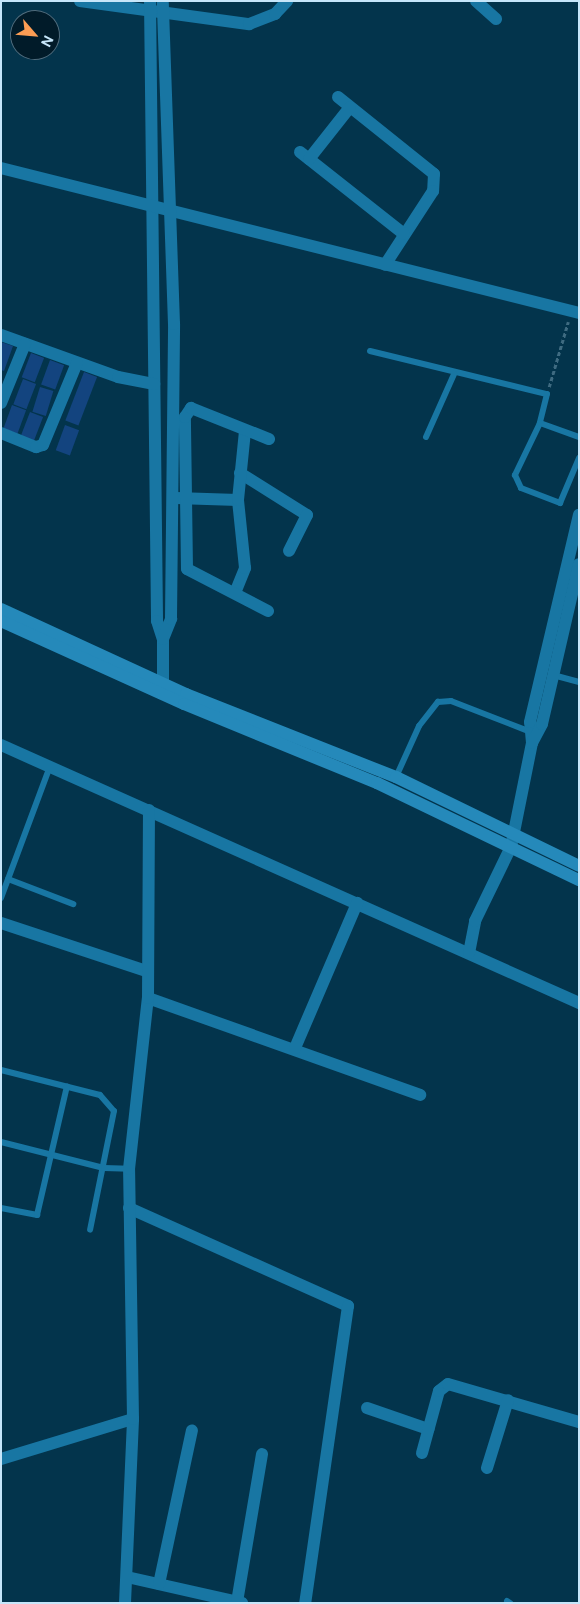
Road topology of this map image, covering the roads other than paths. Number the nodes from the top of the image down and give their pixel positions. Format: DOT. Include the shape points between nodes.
graph roads {
  1 [pos="80,1"];
  2 [pos="287,1"];
  3 [pos="476,1"];
  4 [pos="150,6"];
  5 [pos="163,7"];
  6 [pos="496,19"];
  7 [pos="338,97"];
  8 [pos="350,107"];
  9 [pos="1,168"];
  10 [pos="152,206"];
  11 [pos="170,210"];
  12 [pos="404,234"];
  13 [pos="385,265"];
  14 [pos="575,312"];
  15 [pos="1,335"];
  16 [pos="25,344"];
  17 [pos="370,351"];
  18 [pos="77,363"];
  19 [pos="454,374"];
  20 [pos="154,384"];
  21 [pos="1,404"];
  22 [pos="540,423"];
  23 [pos="245,431"];
  24 [pos="1,433"];
  25 [pos="426,437"];
  26 [pos="579,437"];
  27 [pos="269,439"];
  28 [pos="579,458"];
  29 [pos="240,473"];
  30 [pos="156,496"];
  31 [pos="178,498"];
  32 [pos="238,500"];
  33 [pos="579,515"];
  34 [pos="289,551"];
  35 [pos="579,564"];
  36 [pos="235,593"];
  37 [pos="1,609"];
  38 [pos="268,611"];
  39 [pos="1,621"];
  40 [pos="163,639"];
  41 [pos="553,674"];
  42 [pos="579,682"];
  43 [pos="163,689"];
  44 [pos="531,738"];
  45 [pos="1,745"];
  46 [pos="50,766"];
  47 [pos="396,777"];
  48 [pos="149,810"];
  49 [pos="512,841"];
  50 [pos="579,866"];
  51 [pos="8,879"];
  52 [pos="579,880"];
  53 [pos="1,898"];
  54 [pos="357,902"];
  55 [pos="73,904"];
  56 [pos="1,923"];
  57 [pos="469,953"];
  58 [pos="146,971"];
  59 [pos="148,998"];
  60 [pos="579,1003"];
  61 [pos="295,1048"];
  62 [pos="1,1070"];
  63 [pos="67,1086"];
  64 [pos="420,1095"];
  65 [pos="1,1142"];
  66 [pos="52,1154"];
  67 [pos="104,1168"];
  68 [pos="129,1169"];
  69 [pos="1,1208"];
  70 [pos="129,1208"];
  71 [pos="90,1230"];
  72 [pos="508,1400"];
  73 [pos="367,1408"];
  74 [pos="134,1419"];
  75 [pos="579,1422"];
  76 [pos="428,1429"];
  77 [pos="192,1430"];
  78 [pos="262,1454"];
  79 [pos="422,1454"];
  80 [pos="1,1459"];
  81 [pos="487,1468"];
  82 [pos="127,1577"];
  83 [pos="159,1584"];
  84 [pos="240,1602"];
  85 [pos="125,1603"];
  86 [pos="305,1603"];
  1 -- 4 [label="street"];
  2 -- 5 [label="street" via="275,14 249,24"];
  3 -- 6 [label="street"];
  4 -- 5 [label="street"];
  4 -- 10 [label="street"];
  5 -- 11 [label="street"];
  7 -- 8 [label="street"];
  8 -- 12 [label="street" via="434,174 433,191"];
  8 -- 12 [label="street" via="305,156"];
  9 -- 10 [label="street"];
  10 -- 11 [label="street"];
  10 -- 20 [label="street"];
  11 -- 13 [label="street"];
  11 -- 31 [label="street"];
  12 -- 13 [label="street"];
  13 -- 14 [label="street"];
  15 -- 16 [label="street"];
  16 -- 18 [label="street"];
  16 -- 21 [label="street"];
  17 -- 19 [label="lane"];
  18 -- 20 [label="street"];
  18 -- 24 [label="street" via="43,446 36,447"];
  19 -- 22 [label="lane" via="547,394"];
  19 -- 25 [label="lane"];
  20 -- 30 [label="street"];
  22 -- 26 [label="lane"];
  22 -- 28 [label="lane" via="515,475 517,484 560,503"];
  23 -- 27 [label="street"];
  23 -- 29 [label="street"];
  23 -- 31 [label="street" via="188,410"];
  29 -- 32 [label="street"];
  29 -- 34 [label="street" via="307,515"];
  30 -- 31 [label="street"];
  30 -- 40 [label="street" via="157,621"];
  31 -- 32 [label="street"];
  31 -- 36 [label="street" via="187,569"];
  31 -- 40 [label="street" via="171,619"];
  32 -- 36 [label="street" via="246,568"];
  33 -- 44 [label="street"];
  35 -- 41 [label="street"];
  36 -- 38 [label="street"];
  37 -- 43 [label="street"];
  39 -- 43 [label="street"];
  40 -- 43 [label="street"];
  41 -- 42 [label="lane"];
  41 -- 44 [label="street" via="542,724"];
  43 -- 47 [label="street"];
  43 -- 49 [label="street"];
  44 -- 47 [label="lane" via="451,701 438,702 419,726"];
  44 -- 49 [label="street"];
  45 -- 46 [label="street"];
  46 -- 48 [label="street"];
  46 -- 51 [label="lane"];
  47 -- 49 [label="street"];
  48 -- 54 [label="street"];
  48 -- 58 [label="street"];
  49 -- 50 [label="street"];
  49 -- 52 [label="street"];
  49 -- 57 [label="street" via="475,921"];
  51 -- 53 [label="lane"];
  51 -- 55 [label="lane"];
  54 -- 57 [label="street"];
  54 -- 61 [label="street"];
  56 -- 58 [label="street"];
  57 -- 60 [label="street"];
  58 -- 59 [label="street"];
  59 -- 61 [label="street"];
  59 -- 68 [label="street"];
  61 -- 64 [label="street"];
  62 -- 63 [label="lane"];
  63 -- 66 [label="lane"];
  63 -- 67 [label="lane" via="100,1095 114,1111"];
  65 -- 66 [label="lane"];
  66 -- 67 [label="lane"];
  66 -- 69 [label="lane" via="36,1215"];
  67 -- 68 [label="lane"];
  67 -- 71 [label="lane"];
  68 -- 70 [label="street"];
  70 -- 74 [label="street"];
  70 -- 86 [label="street" via="348,1306"];
  72 -- 75 [label="street"];
  72 -- 76 [label="street" via="448,1384 439,1391"];
  72 -- 81 [label="street"];
  73 -- 76 [label="street"];
  74 -- 80 [label="street"];
  74 -- 82 [label="street"];
  76 -- 79 [label="street"];
  77 -- 83 [label="street"];
  78 -- 84 [label="street"];
  82 -- 83 [label="street"];
  82 -- 85 [label="street"];
  83 -- 84 [label="street"];
}
